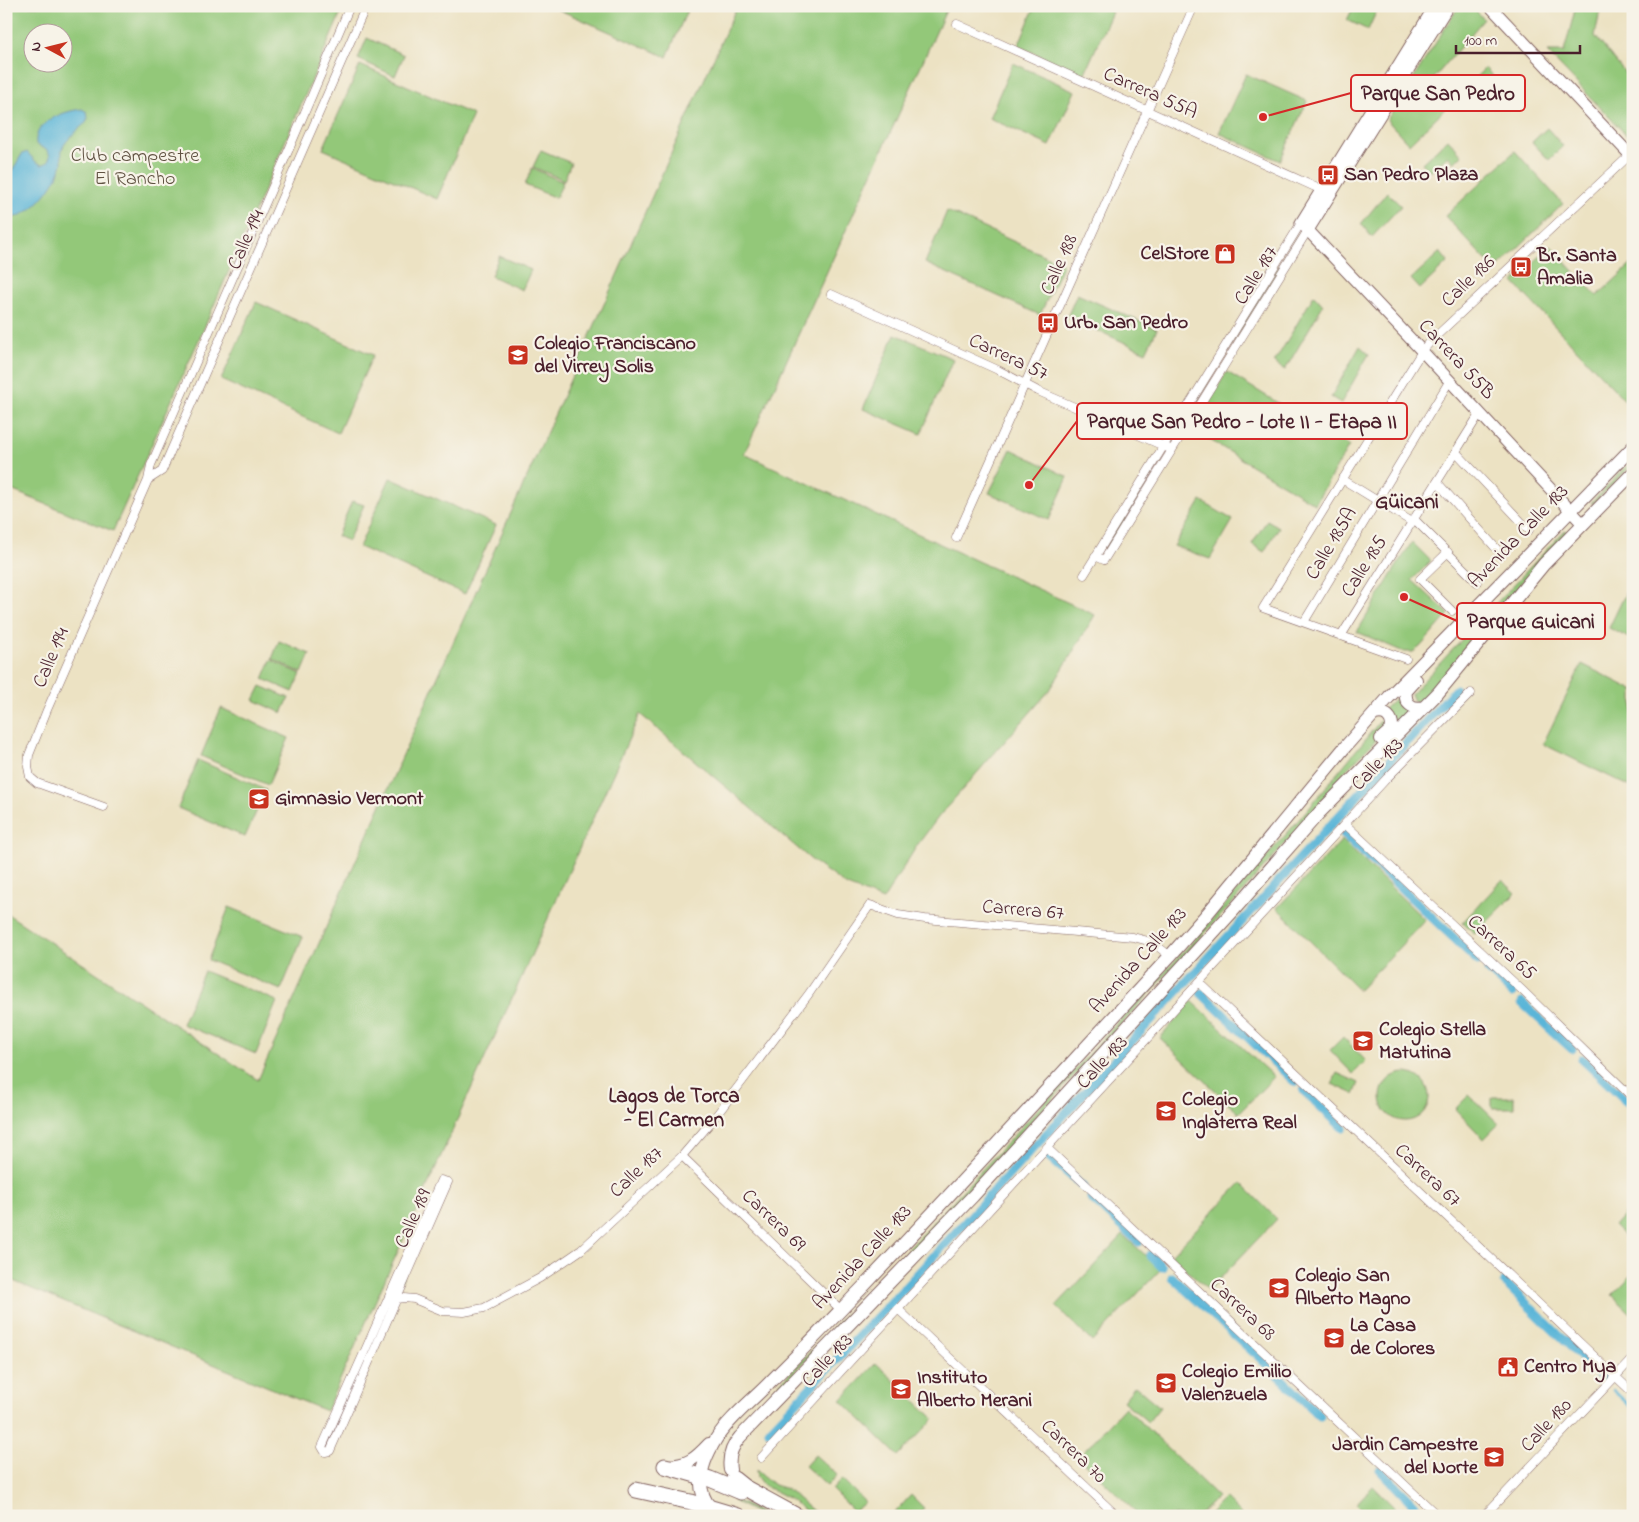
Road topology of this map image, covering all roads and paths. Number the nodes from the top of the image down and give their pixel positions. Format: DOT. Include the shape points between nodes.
graph roads {
  1 [pos="350,6"];
  2 [pos="366,6"];
  3 [pos="1194,6"];
  4 [pos="1435,6"];
  5 [pos="1448,6"];
  6 [pos="1490,6"];
  7 [pos="956,24"];
  8 [pos="1147,111"];
  9 [pos="1631,156"];
  10 [pos="1326,192"];
  11 [pos="1304,226"];
  12 [pos="831,294"];
  13 [pos="1422,350"];
  14 [pos="1450,380"];
  15 [pos="1025,384"];
  16 [pos="1480,413"];
  17 [pos="1163,446"];
  18 [pos="1633,447"];
  19 [pos="1172,450"];
  20 [pos="1456,452"];
  21 [pos="1633,473"];
  22 [pos="148,480"];
  23 [pos="1342,480"];
  24 [pos="1438,482"];
  25 [pos="1377,500"];
  26 [pos="1571,511"];
  27 [pos="1413,520"];
  28 [pos="1583,524"];
  29 [pos="1529,530"];
  30 [pos="956,538"];
  31 [pos="1448,552"];
  32 [pos="1502,555"];
  33 [pos="1095,556"];
  34 [pos="1084,575"];
  35 [pos="1477,582"];
  36 [pos="1452,611"];
  37 [pos="1304,622"];
  38 [pos="1463,622"];
  39 [pos="1341,636"];
  40 [pos="1406,659"];
  41 [pos="1471,693"];
  42 [pos="1424,707"];
  43 [pos="1374,714"];
  44 [pos="1331,801"];
  45 [pos="104,807"];
  46 [pos="1345,824"];
  47 [pos="870,905"];
  48 [pos="1170,956"];
  49 [pos="1199,982"];
  50 [pos="1633,1098"];
  51 [pos="1047,1148"];
  52 [pos="682,1156"];
  53 [pos="396,1299"];
  54 [pos="898,1309"];
  55 [pos="841,1310"];
  56 [pos="1633,1358"];
  57 [pos="1616,1377"];
  58 [pos="1633,1393"];
  59 [pos="723,1429"];
  60 [pos="761,1458"];
  61 [pos="665,1466"];
  62 [pos="731,1474"];
  63 [pos="700,1476"];
  64 [pos="636,1490"];
  65 [pos="741,1492"];
  66 [pos="711,1508"];
  67 [pos="727,1516"];
  68 [pos="738,1516"];
  69 [pos="778,1516"];
  70 [pos="797,1516"];
  71 [pos="1116,1516"];
  72 [pos="1438,1516"];
  73 [pos="1484,1516"];
  1 -- 22 [label="street, Calle 194" via="151,465"];
  2 -- 22 [label="street, Calle 194" via="162,471"];
  3 -- 8 [label="street, Calle 188"];
  4 -- 10 [label="street, Calle 187"];
  5 -- 10 [label="street, Calle 187"];
  6 -- 9 [label="street"];
  7 -- 8 [label="street, Carrera 55A"];
  8 -- 10 [label="street, Carrera 55A"];
  8 -- 15 [label="street, Calle 188"];
  9 -- 13 [label="street, Calle 186"];
  10 -- 11 [label="street, Calle 187"];
  11 -- 13 [label="street, Carrera 55B"];
  11 -- 17 [label="street, Calle 187"];
  11 -- 19 [label="street, Calle 187"];
  12 -- 15 [label="street, Carrera 57"];
  13 -- 14 [label="street, Carrera 55B"];
  13 -- 23 [label="street, Calle 186"];
  14 -- 16 [label="street, Carrera 55B"];
  14 -- 25 [label="street, Calle 185A"];
  15 -- 17 [label="street, Carrera 57"];
  15 -- 30 [label="street, Calle 188"];
  16 -- 20 [label="street, Calle 185"];
  16 -- 26 [label="street, Carrera 55B"];
  17 -- 19 [label="street, Carrera 57"];
  17 -- 33 [label="street, Calle 187"];
  18 -- 26 [label="main road, Avenida Calle 183"];
  19 -- 33 [label="street, Calle 187" via="1104,560"];
  20 -- 24 [label="street, Calle 185"];
  20 -- 29 [label="street"];
  21 -- 28 [label="main road, Avenida Calle 183"];
  22 -- 45 [label="street, Calle 194" via="29,755 30,777 37,783"];
  23 -- 25 [label="street"];
  23 -- 37 [label="street, Calle 186" via="1263,608"];
  24 -- 27 [label="street, Calle 185"];
  24 -- 32 [label="street"];
  25 -- 27 [label="street"];
  25 -- 37 [label="street, Calle 185A"];
  26 -- 28 [label="street, Carrera 55B"];
  26 -- 38 [label="main road, Avenida Calle 183"];
  27 -- 31 [label="street"];
  27 -- 39 [label="street, Calle 185"];
  28 -- 42 [label="main road, Avenida Calle 183" via="1544,564"];
  31 -- 35 [label="street"];
  31 -- 36 [label="street" via="1420,579"];
  33 -- 34 [label="street, Calle 187"];
  37 -- 39 [label="street"];
  38 -- 42 [label="main road" via="1439,657 1406,691 1409,705"];
  38 -- 43 [label="main road, Avenida Calle 183"];
  39 -- 40 [label="street"];
  41 -- 46 [label="street, Calle 183"];
  42 -- 44 [label="main road, Avenida Calle 183"];
  43 -- 44 [label="main road" via="1381,712 1387,715 1392,729 1356,765"];
  43 -- 48 [label="main road, Avenida Calle 183"];
  44 -- 62 [label="main road, Avenida Calle 183" via="973,1196 740,1437 729,1456"];
  46 -- 49 [label="street, Calle 183"];
  46 -- 50 [label="street, Carrera 65"];
  47 -- 48 [label="street, Carrera 67" via="898,915 925,919 1134,937 1152,942"];
  47 -- 52 [label="street, Calle 187" via="808,995"];
  48 -- 55 [label="main road, Avenida Calle 183"];
  49 -- 51 [label="street, Calle 183"];
  49 -- 57 [label="street, Carrera 67"];
  51 -- 54 [label="street, Calle 183"];
  51 -- 72 [label="street, Carrera 68"];
  52 -- 53 [label="street, Calle 187" via="581,1250 499,1302 473,1311 454,1312 414,1299"];
  52 -- 55 [label="street, Carrera 69"];
  53 -- 53 [label="street, Calle 189" via="448,1182 441,1180 322,1447 324,1452 330,1451"];
  54 -- 60 [label="street, Calle 183"];
  54 -- 71 [label="street, Carrera 70"];
  55 -- 59 [label="main road, Avenida Calle 183"];
  56 -- 57 [label="street, Calle 180"];
  57 -- 58 [label="street, Carrera 67"];
  57 -- 73 [label="street, Calle 180"];
  59 -- 61 [label="main road" via="694,1459"];
  59 -- 63 [label="main road, Avenida Calle 183" via="711,1447"];
  61 -- 63 [label="highway"];
  62 -- 65 [label="highway"];
  62 -- 70 [label="highway" via="744,1487"];
  63 -- 65 [label="highway"];
  63 -- 66 [label="main road" via="701,1492"];
  64 -- 66 [label="highway"];
  65 -- 69 [label="highway"];
  66 -- 67 [label="highway"];
  66 -- 68 [label="highway"];
}
